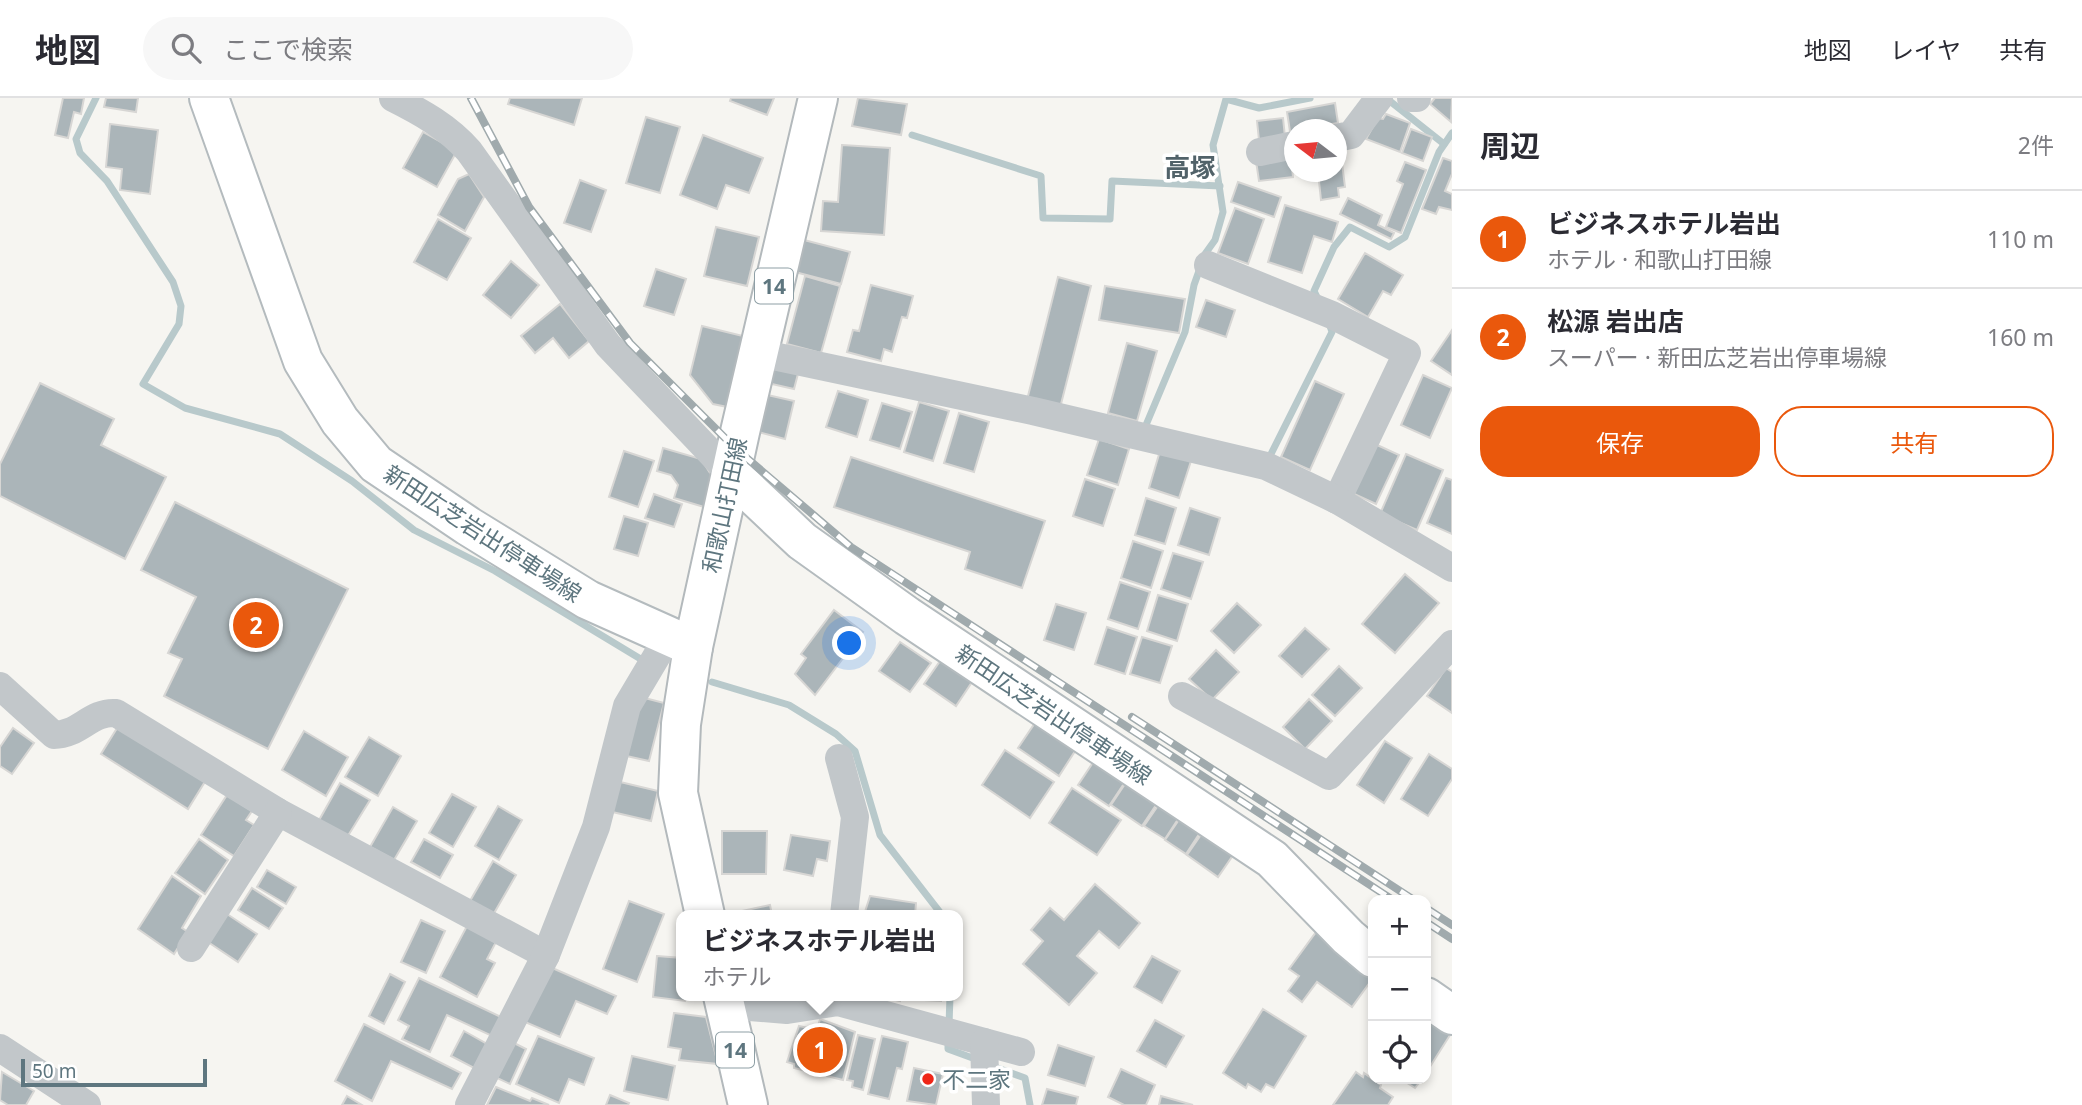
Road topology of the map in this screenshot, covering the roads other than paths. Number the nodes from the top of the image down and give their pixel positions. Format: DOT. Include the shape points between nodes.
graph roads {
  1 [pos="209,98"];
  2 [pos="393,98"];
  3 [pos="818,98"];
  4 [pos="1379,98"];
  5 [pos="1411,98"];
  6 [pos="1417,98"];
  7 [pos="1347,136"];
  8 [pos="1284,147"];
  9 [pos="1260,152"];
  10 [pos="1208,265"];
  11 [pos="759,353"];
  12 [pos="731,474"];
  13 [pos="1337,500"];
  14 [pos="1452,568"];
  15 [pos="681,642"];
  16 [pos="1452,644"];
  17 [pos="0,686"];
  18 [pos="1182,696"];
  19 [pos="839,758"];
  20 [pos="278,812"];
  21 [pos="704,910"];
  22 [pos="845,910"];
  23 [pos="191,948"];
  24 [pos="1368,954"];
  25 [pos="546,955"];
  26 [pos="1431,1000"];
  27 [pos="724,1001"];
  28 [pos="730,1001"];
  29 [pos="829,1001"];
  30 [pos="845,1001"];
  31 [pos="1452,1015"];
  32 [pos="984,1042"];
  33 [pos="0,1048"];
  34 [pos="1021,1052"];
  35 [pos="72,1101"];
  36 [pos="469,1105"];
  37 [pos="748,1105"];
  38 [pos="986,1105"];
  1 -- 15 [label="main road, 新田広芝岩出停車場線" via="303,361 340,421 369,456 468,526 588,600"];
  2 -- 12 [label="street" via="456,136 608,345"];
  3 -- 11 [label="main road, 和歌山打田線 / 14"];
  4 -- 7 [label="street"];
  5 -- 6 [label="street"];
  8 -- 9 [label="street"];
  10 -- 13 [label="street" via="1332,315 1407,353"];
  11 -- 12 [label="main road, 和歌山打田線 / 14"];
  11 -- 13 [label="street" via="1266,466"];
  12 -- 15 [label="main road, 和歌山打田線 / 14"];
  12 -- 24 [label="main road, 新田広芝岩出停車場線" via="802,541 907,616 1272,859"];
  13 -- 14 [label="street"];
  15 -- 21 [label="main road, 和歌山打田線 / 14" via="678,793"];
  15 -- 25 [label="street" via="627,706 596,827"];
  16 -- 18 [label="street" via="1329,776"];
  17 -- 20 [label="street" via="54,735 68,735 102,712 116,713"];
  19 -- 22 [label="street" via="855,817"];
  20 -- 23 [label="street"];
  20 -- 25 [label="street"];
  25 -- 36 [label="street"];
  26 -- 31 [label="main road"];
  27 -- 37 [label="main road, 14"];
  28 -- 29 [label="street" via="787,1010"];
  30 -- 32 [label="street"];
  32 -- 34 [label="street"];
  32 -- 38 [label="street"];
  33 -- 35 [label="street"];
}
